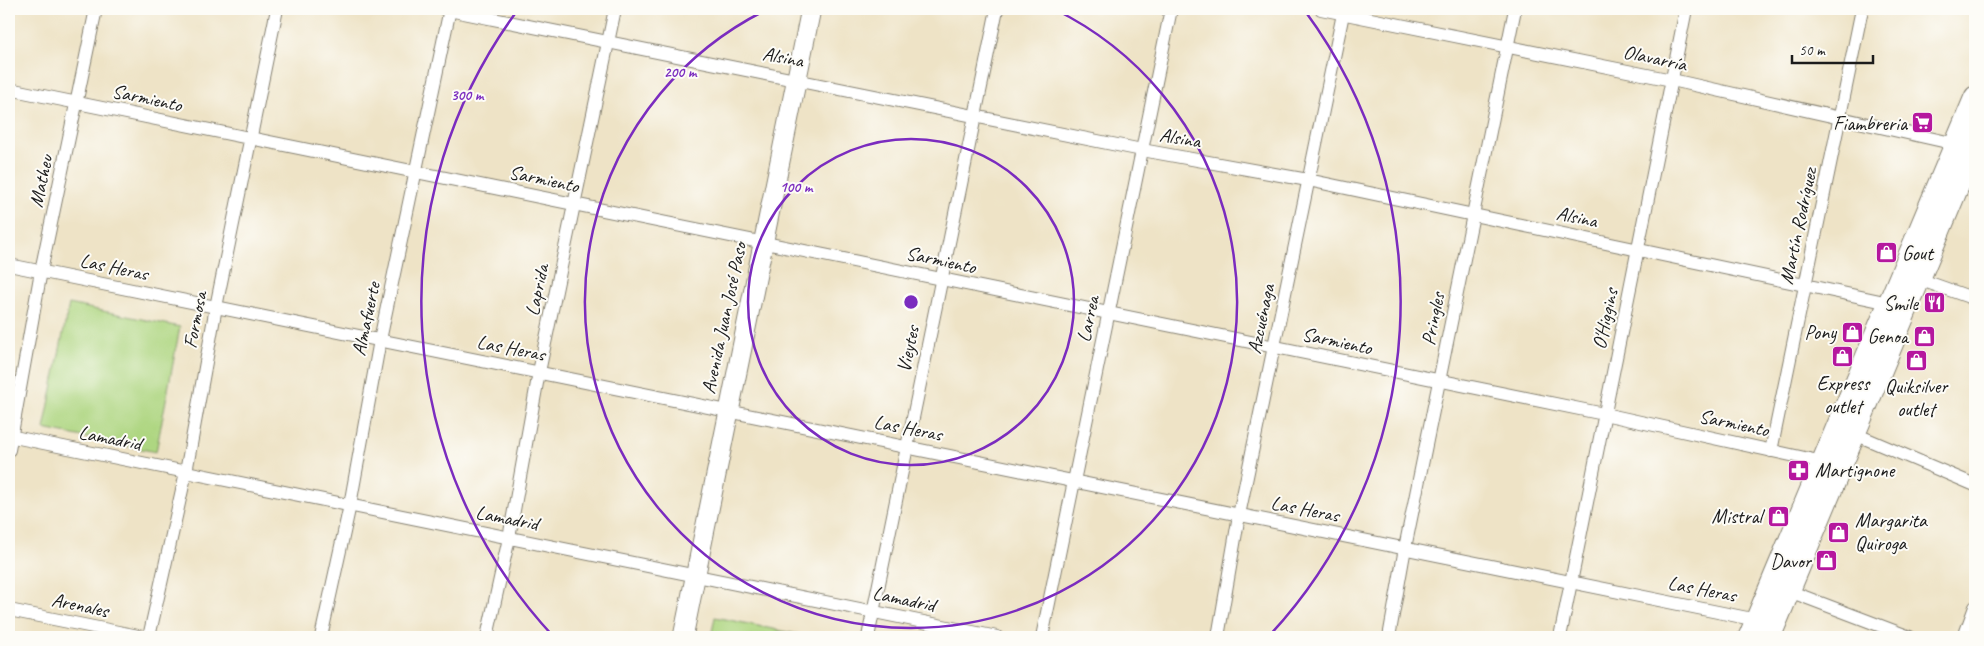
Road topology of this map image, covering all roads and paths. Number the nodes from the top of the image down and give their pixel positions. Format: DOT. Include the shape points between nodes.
graph roads {
  1 [pos="96,9"];
  2 [pos="277,9"];
  3 [pos="448,9"];
  4 [pos="615,9"];
  5 [pos="810,9"];
  6 [pos="997,9"];
  7 [pos="1171,9"];
  8 [pos="1321,9"];
  9 [pos="1514,9"];
  10 [pos="1686,9"];
  11 [pos="1862,9"];
  12 [pos="1344,11"];
  13 [pos="608,43"];
  14 [pos="1507,47"];
  15 [pos="796,79"];
  16 [pos="1672,80"];
  17 [pos="9,89"];
  18 [pos="1975,96"];
  19 [pos="76,102"];
  20 [pos="975,114"];
  21 [pos="1839,117"];
  22 [pos="1975,129"];
  23 [pos="251,138"];
  24 [pos="1965,145"];
  25 [pos="1142,150"];
  26 [pos="416,172"];
  27 [pos="1308,180"];
  28 [pos="574,204"];
  29 [pos="1473,214"];
  30 [pos="763,243"];
  31 [pos="1639,249"];
  32 [pos="9,265"];
  33 [pos="41,271"];
  34 [pos="1911,276"];
  35 [pos="941,279"];
  36 [pos="1804,284"];
  37 [pos="1975,299"];
  38 [pos="1898,306"];
  39 [pos="216,307"];
  40 [pos="1108,314"];
  41 [pos="380,340"];
  42 [pos="1274,347"];
  43 [pos="539,372"];
  44 [pos="1440,381"];
  45 [pos="728,411"];
  46 [pos="1604,414"];
  47 [pos="1855,434"];
  48 [pos="10,437"];
  49 [pos="907,447"];
  50 [pos="9,450"];
  51 [pos="1771,451"];
  52 [pos="1823,462"];
  53 [pos="186,472"];
  54 [pos="1074,481"];
  55 [pos="1975,485"];
  56 [pos="350,506"];
  57 [pos="1239,514"];
  58 [pos="509,538"];
  59 [pos="1405,548"];
  60 [pos="695,575"];
  61 [pos="1571,582"];
  62 [pos="1789,591"];
  63 [pos="1975,607"];
  64 [pos="9,610"];
  65 [pos="873,611"];
  66 [pos="1753,628"];
  67 [pos="143,637"];
  68 [pos="149,637"];
  69 [pos="322,637"];
  70 [pos="487,637"];
  71 [pos="682,637"];
  72 [pos="868,637"];
  73 [pos="998,637"];
  74 [pos="1042,637"];
  75 [pos="1218,637"];
  76 [pos="1389,637"];
  77 [pos="1560,637"];
  78 [pos="1770,637"];
  79 [pos="1910,637"];
  80 [pos="1964,637"];
  1 -- 19 [label="street, Matheu"];
  2 -- 23 [label="street, Formosa"];
  3 -- 13 [label="street, Alsina"];
  3 -- 26 [label="street, Almafuerte"];
  4 -- 13 [label="street, Laprida"];
  5 -- 15 [label="main road, Avenida Juan José Paso"];
  6 -- 20 [label="street, Vieytes"];
  7 -- 25 [label="street, Larrea"];
  8 -- 12 [label="street, Olavarría"];
  9 -- 14 [label="street, Pringles"];
  10 -- 16 [label="street, O'Higgins"];
  11 -- 21 [label="street, Martín Rodríguez"];
  12 -- 14 [label="street, Olavarría"];
  12 -- 27 [label="street, Azcuénaga"];
  13 -- 15 [label="street, Alsina"];
  13 -- 28 [label="street, Laprida"];
  14 -- 16 [label="street, Olavarría"];
  14 -- 29 [label="street, Pringles"];
  15 -- 20 [label="street, Alsina"];
  15 -- 30 [label="main road, Avenida Juan José Paso"];
  16 -- 21 [label="street, Olavarría"];
  16 -- 31 [label="street, O'Higgins"];
  17 -- 19 [label="street, Sarmiento"];
  18 -- 24 [label="main road"];
  19 -- 23 [label="street, Sarmiento"];
  19 -- 33 [label="street, Matheu"];
  20 -- 25 [label="street, Alsina"];
  20 -- 35 [label="street, Vieytes"];
  21 -- 24 [label="street, Olavarría"];
  21 -- 36 [label="street, Martín Rodríguez"];
  22 -- 24 [label="street"];
  23 -- 26 [label="street, Sarmiento"];
  23 -- 39 [label="street, Formosa"];
  24 -- 34 [label="main road"];
  25 -- 27 [label="street, Alsina"];
  25 -- 40 [label="street, Larrea"];
  26 -- 28 [label="street, Sarmiento"];
  26 -- 41 [label="street, Almafuerte"];
  27 -- 29 [label="street, Alsina"];
  27 -- 42 [label="street, Azcuénaga"];
  28 -- 30 [label="street, Sarmiento"];
  28 -- 43 [label="street, Laprida"];
  29 -- 31 [label="street, Alsina"];
  29 -- 44 [label="street, Pringles"];
  30 -- 35 [label="street, Sarmiento"];
  30 -- 45 [label="main road, Avenida Juan José Paso"];
  31 -- 36 [label="street, Alsina"];
  31 -- 46 [label="street, O'Higgins"];
  32 -- 33 [label="street, Las Heras"];
  33 -- 39 [label="street, Las Heras"];
  33 -- 48 [label="street, Matheu"];
  34 -- 37 [label="street"];
  34 -- 38 [label="main road"];
  35 -- 40 [label="street, Sarmiento"];
  35 -- 49 [label="street, Vieytes"];
  36 -- 38 [label="street, Alsina"];
  36 -- 51 [label="street, Martín Rodríguez"];
  38 -- 47 [label="main road"];
  38 -- 52 [label="main road"];
  39 -- 41 [label="street, Las Heras"];
  39 -- 53 [label="street, Formosa"];
  40 -- 42 [label="street, Sarmiento"];
  40 -- 54 [label="street, Larrea"];
  41 -- 43 [label="street, Las Heras"];
  41 -- 56 [label="street, Almafuerte"];
  42 -- 44 [label="street, Sarmiento"];
  42 -- 57 [label="street, Azcuénaga"];
  43 -- 45 [label="street, Las Heras"];
  43 -- 58 [label="street, Laprida"];
  44 -- 46 [label="street, Sarmiento"];
  44 -- 59 [label="street, Pringles"];
  45 -- 49 [label="street, Las Heras"];
  45 -- 60 [label="main road, Avenida Juan José Paso"];
  46 -- 51 [label="street, Sarmiento"];
  46 -- 61 [label="street, O'Higgins"];
  47 -- 52 [label="street"];
  47 -- 55 [label="street"];
  47 -- 62 [label="main road"];
  48 -- 50 [label="street, Matheu"];
  48 -- 53 [label="street, Lamadrid"];
  49 -- 54 [label="street, Las Heras"];
  49 -- 65 [label="street, Vieytes"];
  51 -- 52 [label="street, Sarmiento"];
  52 -- 66 [label="main road"];
  53 -- 56 [label="street, Lamadrid"];
  53 -- 68 [label="street, Formosa"];
  54 -- 57 [label="street, Las Heras"];
  54 -- 74 [label="street, Larrea"];
  56 -- 58 [label="street, Lamadrid"];
  56 -- 69 [label="street, Almafuerte"];
  57 -- 59 [label="street, Las Heras"];
  57 -- 75 [label="street, Azcuénaga"];
  58 -- 60 [label="street, Lamadrid"];
  58 -- 70 [label="street, Laprida"];
  59 -- 61 [label="street, Las Heras"];
  59 -- 76 [label="street, Pringles"];
  60 -- 65 [label="street, Lamadrid"];
  60 -- 71 [label="main road, Avenida Juan José Paso"];
  61 -- 66 [label="street, Las Heras"];
  61 -- 77 [label="street, O'Higgins"];
  62 -- 66 [label="street, Las Heras"];
  62 -- 78 [label="main road"];
  62 -- 79 [label="street"];
  63 -- 80 [label="street"];
  64 -- 67 [label="street, Arenales"];
  65 -- 72 [label="street, Vieytes"];
  65 -- 73 [label="street, Lamadrid"];
}
